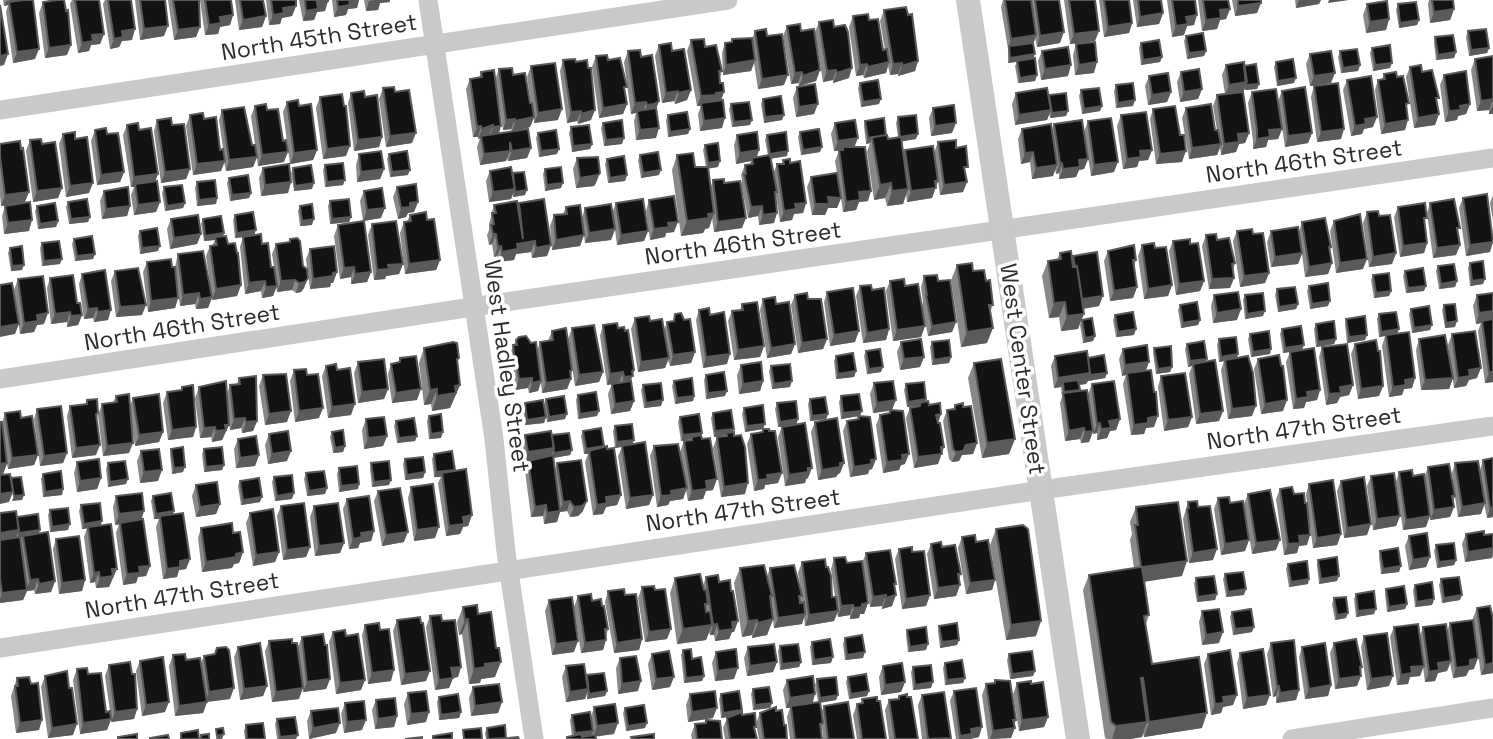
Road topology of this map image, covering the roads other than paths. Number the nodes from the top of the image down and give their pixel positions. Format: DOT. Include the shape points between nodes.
graph roads {
  1 [pos="428,0"];
  2 [pos="728,0"];
  3 [pos="968,0"];
  4 [pos="435,45"];
  5 [pos="0,110"];
  6 [pos="1493,158"];
  7 [pos="1002,230"];
  8 [pos="474,307"];
  9 [pos="0,379"];
  10 [pos="1493,426"];
  11 [pos="1041,490"];
  12 [pos="509,569"];
  13 [pos="0,648"];
  14 [pos="1493,708"];
  15 [pos="534,739"];
  16 [pos="1078,739"];
  17 [pos="1292,739"];
  1 -- 4 [label="street, West Hadley Street"];
  2 -- 4 [label="street, North 45th Street"];
  3 -- 7 [label="street, West Center Street"];
  4 -- 5 [label="street, North 45th Street"];
  4 -- 8 [label="street, West Hadley Street"];
  6 -- 7 [label="street, North 46th Street"];
  7 -- 8 [label="street, North 46th Street"];
  7 -- 11 [label="street, West Center Street"];
  8 -- 9 [label="street, North 46th Street"];
  8 -- 12 [label="street, West Hadley Street"];
  10 -- 11 [label="street, North 47th Street"];
  11 -- 12 [label="street, North 47th Street"];
  11 -- 16 [label="street, West Center Street"];
  12 -- 13 [label="street, North 47th Street"];
  12 -- 15 [label="street, West Hadley Street"];
  14 -- 17 [label="street"];
}
